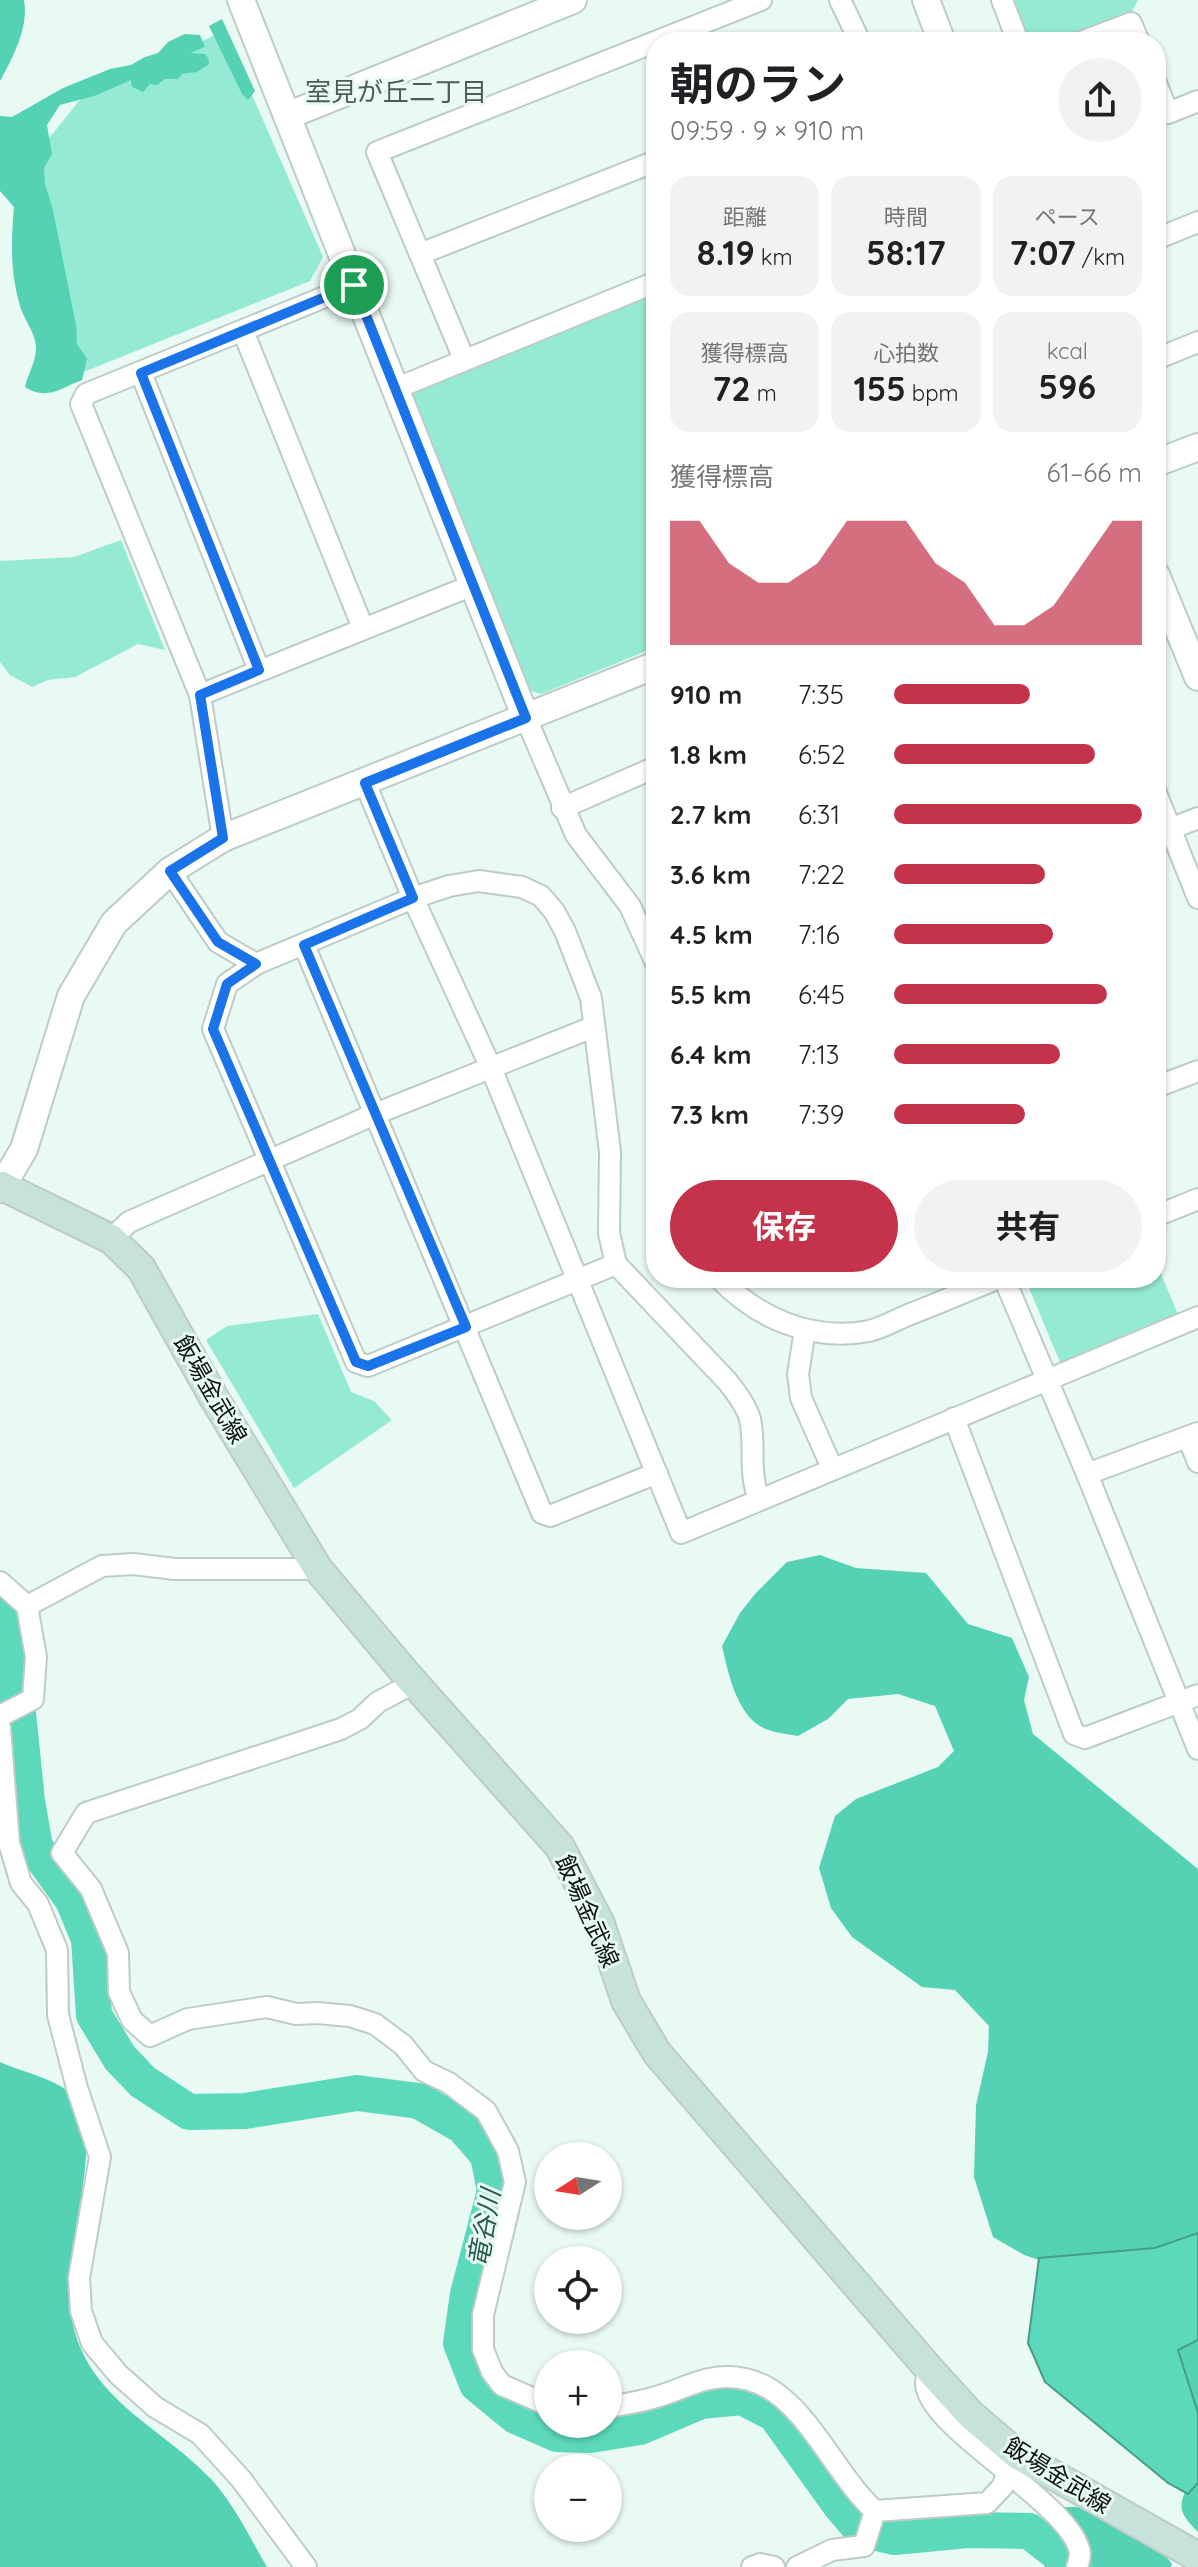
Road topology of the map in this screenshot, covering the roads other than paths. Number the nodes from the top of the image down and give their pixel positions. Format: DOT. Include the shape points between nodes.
graph roads {
  1 [pos="573,0"];
  2 [pos="761,0"];
  3 [pos="840,0"];
  4 [pos="926,0"];
  5 [pos="1002,0"];
  6 [pos="247,2"];
  7 [pos="680,32"];
  8 [pos="855,32"];
  9 [pos="938,32"];
  10 [pos="1014,32"];
  11 [pos="1107,32"];
  12 [pos="1135,32"];
  13 [pos="646,46"];
  14 [pos="1198,101"];
  15 [pos="1166,108"];
  16 [pos="287,116"];
  17 [pos="646,165"];
  18 [pos="1198,222"];
  19 [pos="1166,235"];
  20 [pos="420,254"];
  21 [pos="354,285"];
  22 [pos="646,286"];
  23 [pos="243,331"];
  24 [pos="1198,342"];
  25 [pos="1166,355"];
  26 [pos="464,359"];
  27 [pos="141,373"];
  28 [pos="397,388"];
  29 [pos="1198,447"];
  30 [pos="1166,459"];
  31 [pos="473,585"];
  32 [pos="1166,599"];
  33 [pos="363,628"];
  34 [pos="646,669"];
  35 [pos="259,670"];
  36 [pos="1198,677"];
  37 [pos="200,695"];
  38 [pos="526,718"];
  39 [pos="646,771"];
  40 [pos="365,783"];
  41 [pos="562,808"];
  42 [pos="1198,818"];
  43 [pos="1166,819"];
  44 [pos="1170,829"];
  45 [pos="223,838"];
  46 [pos="170,871"];
  47 [pos="413,898"];
  48 [pos="1198,898"];
  49 [pos="646,941"];
  50 [pos="304,945"];
  51 [pos="256,964"];
  52 [pos="593,1027"];
  53 [pos="491,1068"];
  54 [pos="1198,1071"];
  55 [pos="1166,1084"];
  56 [pos="375,1114"];
  57 [pos="269,1163"];
  58 [pos="1,1187"];
  59 [pos="1198,1199"];
  60 [pos="1166,1212"];
  61 [pos="111,1239"];
  62 [pos="616,1264"];
  63 [pos="576,1280"];
  64 [pos="729,1288"];
  65 [pos="977,1288"];
  66 [pos="1006,1288"];
  67 [pos="1198,1317"];
  68 [pos="466,1327"];
  69 [pos="805,1330"];
  70 [pos="1046,1379"];
  71 [pos="954,1418"];
  72 [pos="1193,1435"];
  73 [pos="1198,1462"];
  74 [pos="832,1468"];
  75 [pos="657,1473"];
  76 [pos="1087,1474"];
  77 [pos="759,1499"];
  78 [pos="318,1569"];
  79 [pos="0,1582"];
  80 [pos="27,1606"];
  81 [pos="414,1683"];
  82 [pos="1189,1699"];
  83 [pos="0,1716"];
  84 [pos="0,1728"];
  85 [pos="1198,1749"];
  86 [pos="930,2370"];
  87 [pos="534,2399"];
  88 [pos="622,2404"];
  89 [pos="1007,2472"];
  90 [pos="875,2511"];
  91 [pos="1198,2557"];
  92 [pos="1079,2561"];
  93 [pos="306,2567"];
  94 [pos="752,2567"];
  95 [pos="774,2567"];
  96 [pos="797,2567"];
  1 -- 16 [label="street"];
  2 -- 7 [label="street"];
  3 -- 8 [label="street"];
  4 -- 9 [label="street"];
  5 -- 10 [label="street"];
  6 -- 16 [label="street"];
  11 -- 12 [label="street" via="1131,23"];
  13 -- 20 [label="street" via="377,152"];
  14 -- 15 [label="street" via="1168,113"];
  16 -- 21 [label="street"];
  17 -- 20 [label="street"];
  18 -- 19 [label="street"];
  20 -- 26 [label="street"];
  21 -- 23 [label="street"];
  21 -- 28 [label="street"];
  22 -- 26 [label="street"];
  23 -- 27 [label="street"];
  23 -- 33 [label="street"];
  24 -- 25 [label="street"];
  26 -- 28 [label="street"];
  27 -- 35 [label="street"];
  27 -- 37 [label="street" via="86,394 81,404"];
  28 -- 31 [label="street"];
  29 -- 30 [label="street"];
  31 -- 33 [label="street"];
  31 -- 38 [label="street"];
  32 -- 36 [label="street"];
  33 -- 35 [label="street"];
  34 -- 38 [label="street"];
  35 -- 37 [label="street"];
  37 -- 45 [label="street"];
  38 -- 40 [label="street"];
  38 -- 41 [label="street"];
  39 -- 41 [label="street"];
  40 -- 45 [label="street"];
  40 -- 47 [label="street"];
  41 -- 49 [label="street" via="630,906"];
  42 -- 44 [label="street"];
  43 -- 44 [label="street"];
  44 -- 48 [label="street"];
  45 -- 46 [label="street"];
  46 -- 51 [label="street" via="218,942"];
  46 -- 58 [label="street" via="114,923 71,996 24,1149"];
  47 -- 50 [label="street"];
  47 -- 52 [label="street" via="479,881 522,887 541,896 554,911 591,998"];
  47 -- 53 [label="street"];
  50 -- 51 [label="street"];
  50 -- 56 [label="street"];
  51 -- 57 [label="street" via="227,984 213,1029"];
  52 -- 53 [label="street"];
  52 -- 62 [label="street" via="610,1152 609,1233"];
  53 -- 56 [label="street"];
  53 -- 63 [label="street"];
  54 -- 55 [label="street"];
  56 -- 57 [label="street"];
  56 -- 68 [label="street"];
  57 -- 61 [label="street" via="129,1222"];
  57 -- 68 [label="street" via="356,1362 368,1366"];
  58 -- 61 [label="main road, 飯場金武線"];
  59 -- 60 [label="street"];
  61 -- 78 [label="main road, 飯場金武線" via="141,1268"];
  62 -- 63 [label="street"];
  62 -- 77 [label="street" via="739,1397 749,1415 753,1485"];
  63 -- 68 [label="street"];
  63 -- 75 [label="street"];
  64 -- 69 [label="street" via="768,1317"];
  65 -- 69 [label="street" via="870,1331"];
  66 -- 70 [label="street"];
  67 -- 70 [label="street"];
  68 -- 75 [label="street" via="542,1513 550,1516"];
  69 -- 74 [label="street" via="798,1374 801,1398"];
  70 -- 71 [label="street"];
  70 -- 76 [label="street"];
  71 -- 74 [label="street"];
  71 -- 82 [label="street" via="1074,1734 1085,1738"];
  72 -- 73 [label="street"];
  72 -- 76 [label="street"];
  74 -- 77 [label="street"];
  75 -- 77 [label="street" via="681,1533"];
  76 -- 82 [label="street"];
  78 -- 80 [label="street" via="102,1566"];
  78 -- 81 [label="main road, 飯場金武線"];
  79 -- 80 [label="street"];
  80 -- 83 [label="street" via="36,1657 33,1699"];
  81 -- 86 [label="main road, 飯場金武線" via="560,1847 600,1924 626,2001 657,2053"];
  81 -- 87 [label="street" via="341,1729 86,1813 62,1853 91,1889 118,1953 119,1992 132,2020 150,2036 188,2019 267,2007 350,2016 375,2024 403,2045 424,2071 486,2111 508,2151 515,2182 483,2315 483,2349 502,2385"];
  82 -- 85 [label="street"];
  84 -- 93 [label="street" via="9,1843 21,1883 38,1904 57,1950 58,2015 100,2157 79,2278 81,2311 92,2343 155,2407 200,2434 241,2479"];
  86 -- 89 [label="street" via="930,2399"];
  86 -- 91 [label="main road, 飯場金武線" via="1018,2455"];
  88 -- 90 [label="street" via="708,2379 738,2376 777,2391"];
  89 -- 90 [label="street" via="1003,2486 987,2503"];
  89 -- 92 [label="street" via="1060,2520 1074,2539"];
  90 -- 96 [label="street" via="864,2546 832,2550"];
  94 -- 95 [label="street"];
}
